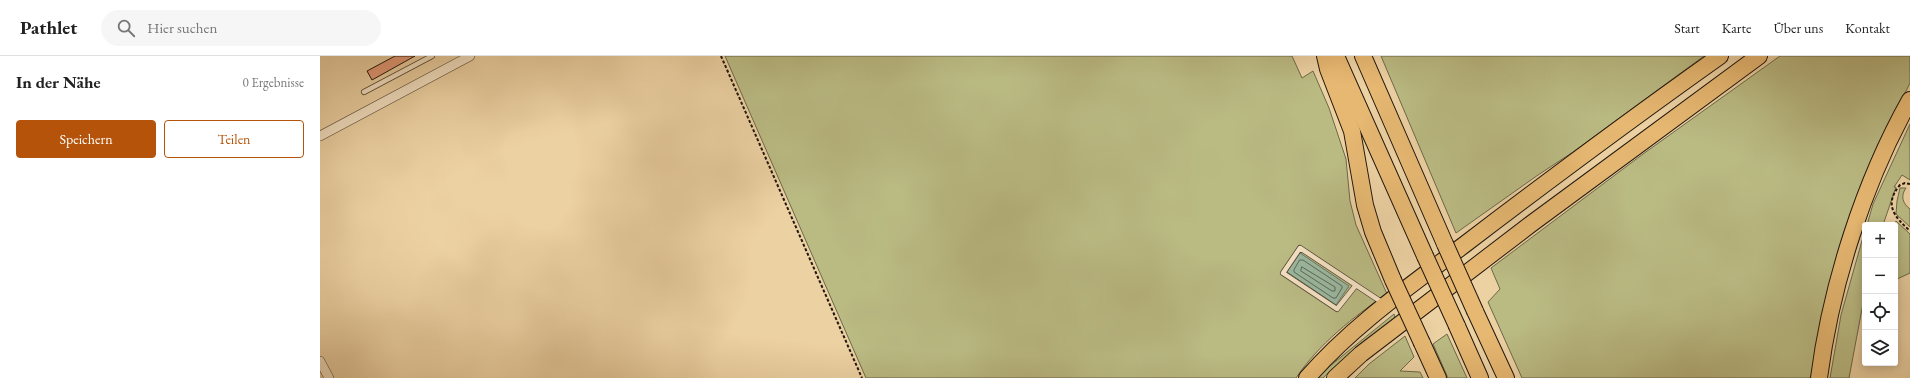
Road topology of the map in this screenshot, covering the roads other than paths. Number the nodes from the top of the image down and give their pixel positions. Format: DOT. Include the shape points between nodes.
graph roads {
  1 [pos="432,56"];
  2 [pos="470,56"];
  3 [pos="1325,56"];
  4 [pos="1336,56"];
  5 [pos="1364,56"];
  6 [pos="1720,56"];
  7 [pos="1759,56"];
  8 [pos="364,92"];
  9 [pos="1910,100"];
  10 [pos="320,136"];
  11 [pos="1356,285"];
  12 [pos="1386,305"];
  13 [pos="320,361"];
  14 [pos="329,378"];
  15 [pos="1307,378"];
  16 [pos="1335,378"];
  17 [pos="1438,378"];
  18 [pos="1480,378"];
  19 [pos="1506,378"];
  20 [pos="1819,378"];
  1 -- 8 [label="lane"];
  2 -- 10 [label="street"];
  3 -- 17 [label="highway, bridge" via="1352,131 1365,205 1373,232"];
  4 -- 18 [label="highway, bridge"];
  5 -- 19 [label="highway, bridge"];
  6 -- 12 [label="highway" via="1523,200"];
  7 -- 16 [label="highway" via="1531,224 1361,354"];
  9 -- 20 [label="highway" via="1863,203 1851,239 1831,315"];
  11 -- 11 [label="lane" via="1300,248 1283,274 1337,310"];
  11 -- 12 [label="lane"];
  12 -- 15 [label="highway" via="1335,347"];
  13 -- 14 [label="street"];
}
